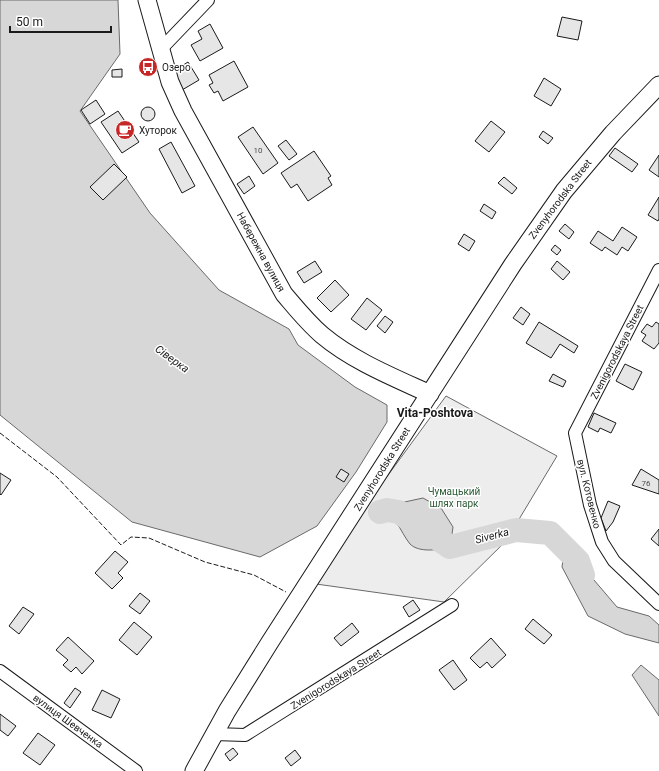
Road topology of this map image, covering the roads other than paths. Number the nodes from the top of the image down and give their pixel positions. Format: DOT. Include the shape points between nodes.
graph roads {
  1 [pos="147,0"];
  2 [pos="208,0"];
  3 [pos="162,49"];
  4 [pos="659,85"];
  5 [pos="659,270"];
  6 [pos="430,394"];
  7 [pos="575,433"];
  8 [pos="659,604"];
  9 [pos="452,605"];
  10 [pos="0,671"];
  11 [pos="214,734"];
  12 [pos="136,771"];
  13 [pos="194,771"];
  1 -- 3 [label="street, Набережна вулиця"];
  2 -- 3 [label="street"];
  3 -- 6 [label="street, Набережна вулиця" via="170,82 183,111 284,294 302,315 338,347"];
  4 -- 6 [label="street, Zvenyhorodska Street" via="613,133 564,191 513,264"];
  5 -- 7 [label="street, Zvenigorodskaya Street"];
  6 -- 11 [label="street, Zvenyhorodska Street" via="270,642"];
  7 -- 8 [label="street, вул. Котовенко" via="591,511 602,542 614,561"];
  9 -- 11 [label="street, Zvenigorodskaya Street" via="245,735"];
  10 -- 12 [label="street, вулиця Шевченка"];
  11 -- 13 [label="street, Zvenyhorodska Street"];
}
